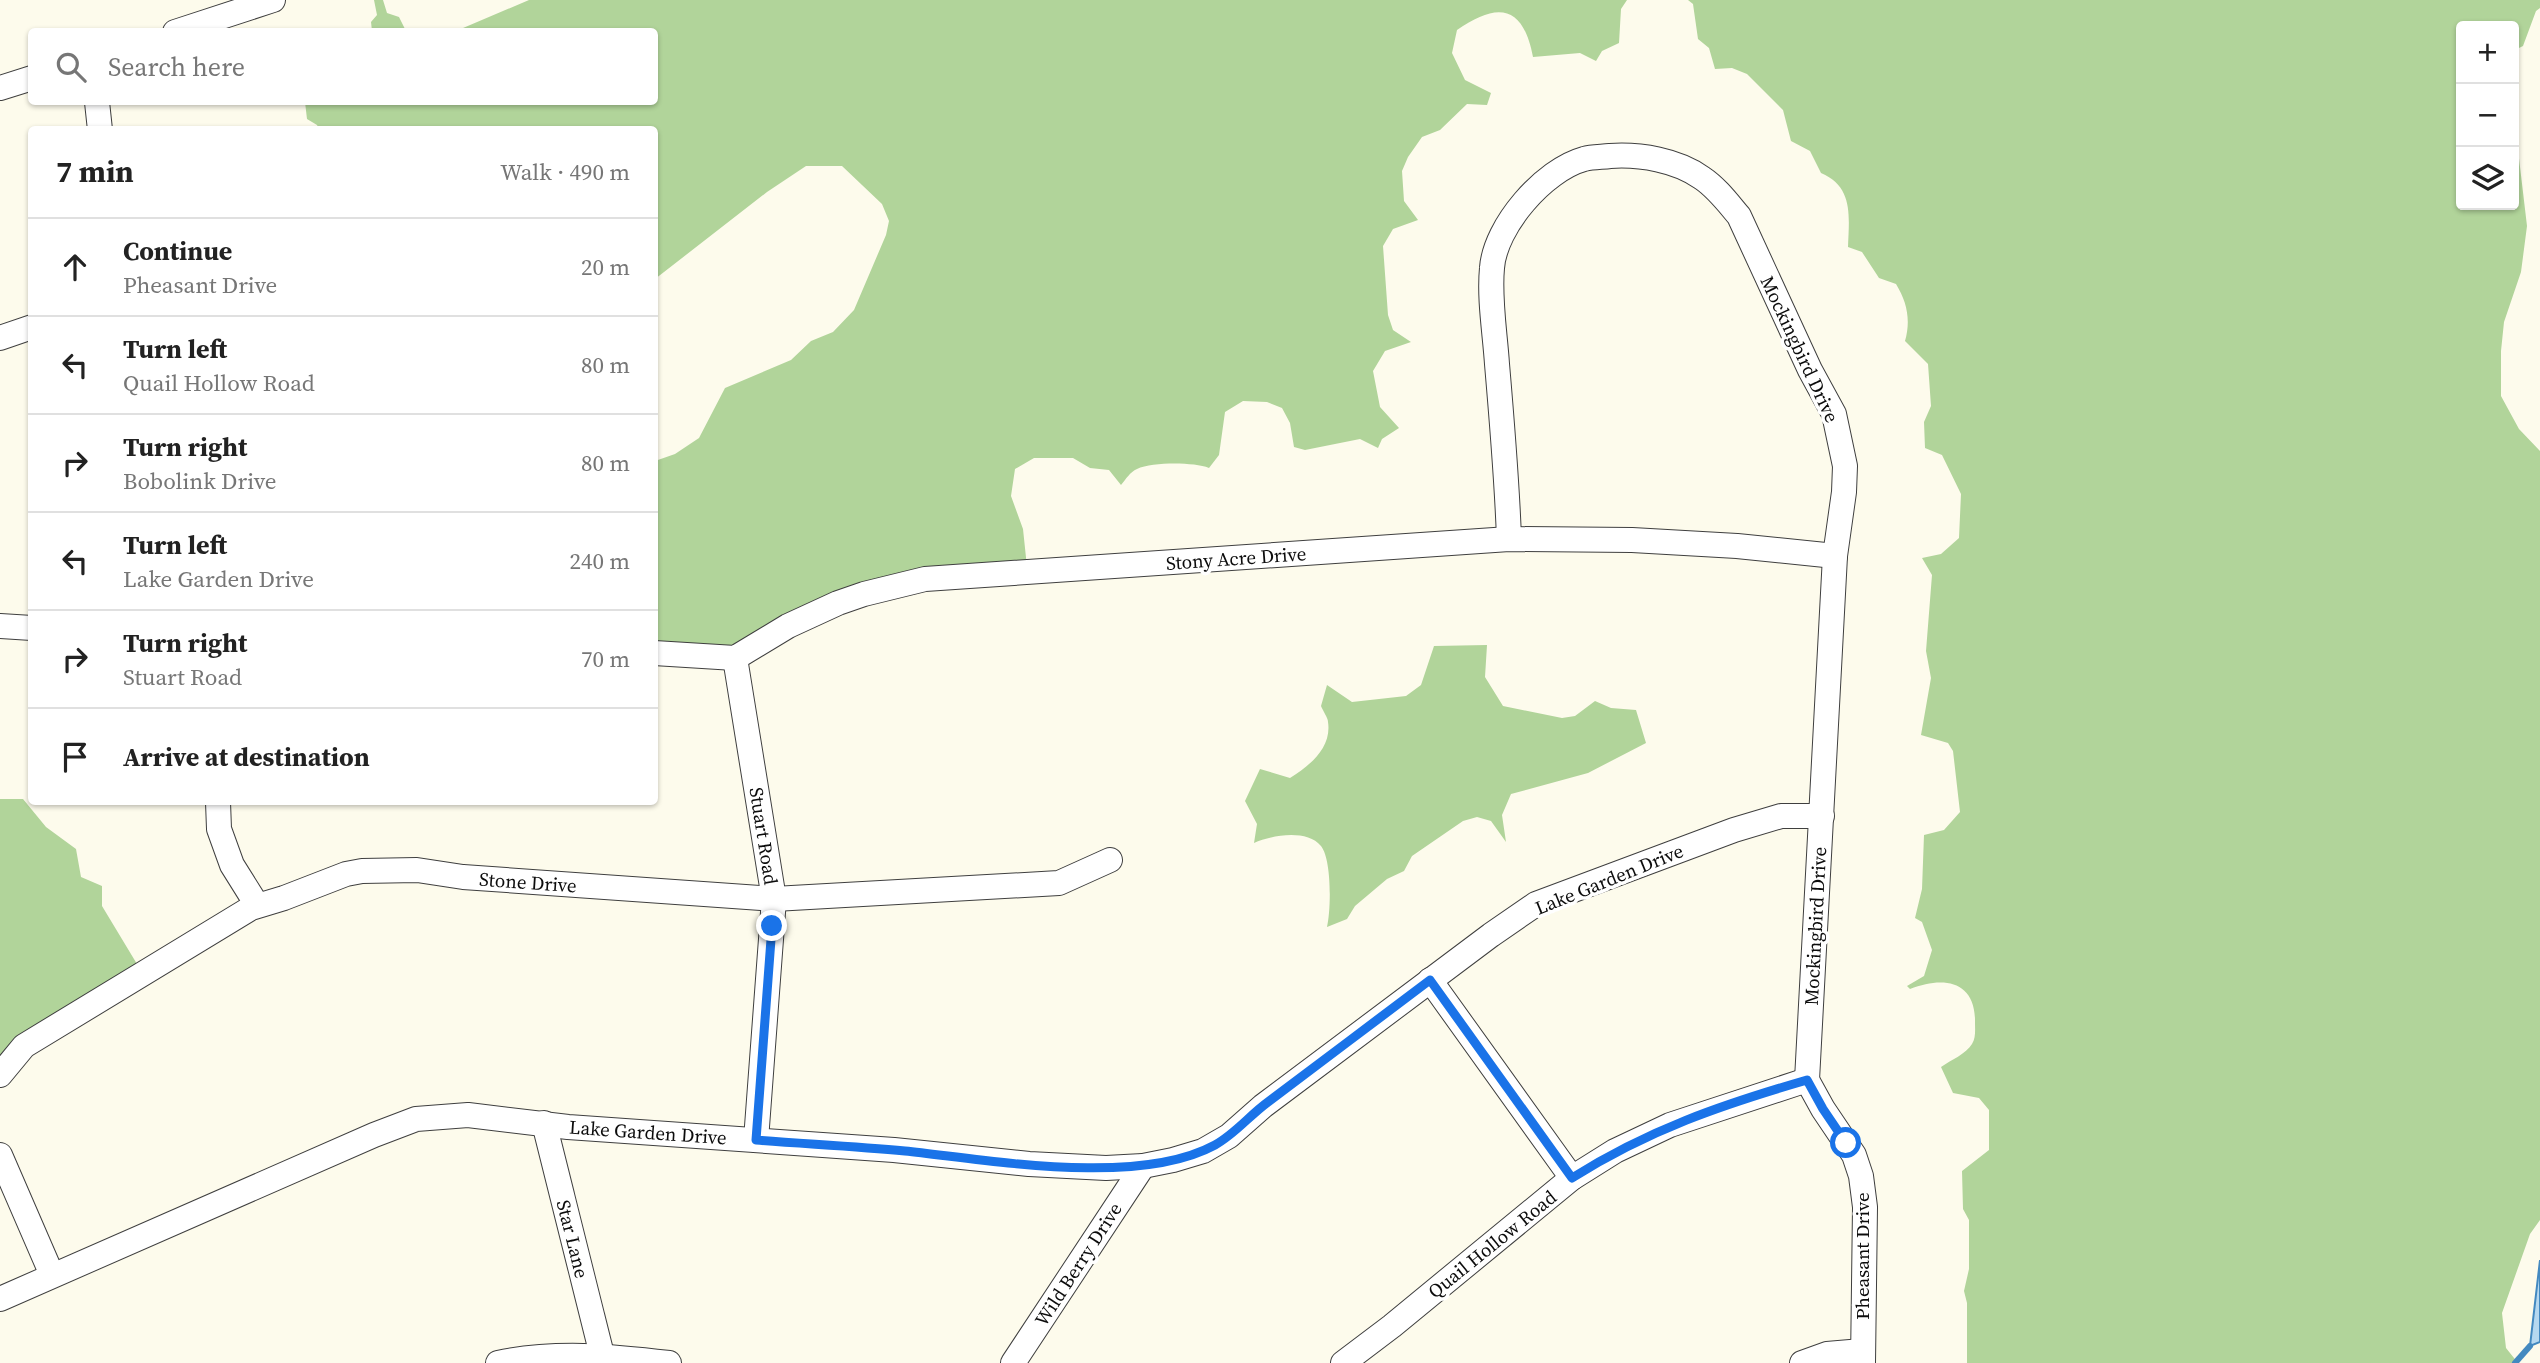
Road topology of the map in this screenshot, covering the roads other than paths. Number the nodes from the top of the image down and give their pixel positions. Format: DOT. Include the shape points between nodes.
graph roads {
  1 [pos="274,0"];
  2 [pos="187,28"];
  3 [pos="28,79"];
  4 [pos="0,88"];
  5 [pos="97,105"];
  6 [pos="100,126"];
  7 [pos="28,328"];
  8 [pos="0,338"];
  9 [pos="1509,539"];
  10 [pos="1835,556"];
  11 [pos="0,626"];
  12 [pos="28,628"];
  13 [pos="658,653"];
  14 [pos="735,658"];
  15 [pos="218,805"];
  16 [pos="1822,816"];
  17 [pos="1110,860"];
  18 [pos="774,899"];
  19 [pos="257,905"];
  20 [pos="1430,980"];
  21 [pos="0,1075"];
  22 [pos="1807,1080"];
  23 [pos="544,1123"];
  24 [pos="756,1140"];
  25 [pos="0,1155"];
  26 [pos="1143,1166"];
  27 [pos="1572,1178"];
  28 [pos="52,1275"];
  29 [pos="0,1299"];
  30 [pos="602,1355"];
  31 [pos="1863,1357"];
  32 [pos="498,1363"];
  33 [pos="669,1363"];
  34 [pos="1013,1363"];
  35 [pos="1343,1363"];
  36 [pos="1802,1363"];
  1 -- 2 [label="street"];
  3 -- 4 [label="street"];
  5 -- 6 [label="street"];
  7 -- 8 [label="street"];
  9 -- 10 [label="street, Stony Acre Drive" via="1632,540"];
  9 -- 10 [label="street, Mockingbird Drive" via="1492,266 1504,232 1525,199 1551,176 1583,159 1613,156 1678,166 1702,178 1739,216 1834,414 1845,466"];
  9 -- 14 [label="street, Stony Acre Drive" via="925,579 838,603"];
  10 -- 16 [label="street, Mockingbird Drive"];
  11 -- 12 [label="street"];
  13 -- 14 [label="street"];
  14 -- 18 [label="street, Stuart Road"];
  15 -- 19 [label="street" via="219,829 232,865"];
  16 -- 20 [label="street, Lake Garden Drive" via="1781,816 1734,830 1536,904"];
  16 -- 22 [label="street, Mockingbird Drive"];
  17 -- 18 [label="street, Stone Drive" via="1059,883"];
  18 -- 19 [label="street, Stone Drive" via="392,870 346,874"];
  18 -- 24 [label="street, Stuart Road"];
  19 -- 21 [label="street, Stone Drive" via="23,1046"];
  20 -- 26 [label="street, Lake Garden Drive" via="1216,1145"];
  20 -- 27 [label="street"];
  22 -- 27 [label="street, Quail Hollow Road" via="1670,1125"];
  22 -- 31 [label="street, Pheasant Drive" via="1861,1176 1865,1207"];
  23 -- 24 [label="street, Lake Garden Drive"];
  23 -- 28 [label="street, Lake Garden Drive" via="468,1115 415,1119"];
  23 -- 30 [label="street, Star Lane"];
  24 -- 26 [label="street, Lake Garden Drive" via="1029,1164"];
  25 -- 28 [label="street"];
  26 -- 34 [label="street, Wild Berry Drive"];
  27 -- 35 [label="street, Quail Hollow Road"];
  28 -- 29 [label="street, Lake Garden Drive"];
  30 -- 32 [label="street" via="529,1357"];
  30 -- 33 [label="street"];
  31 -- 36 [label="street" via="1827,1354"];
}
